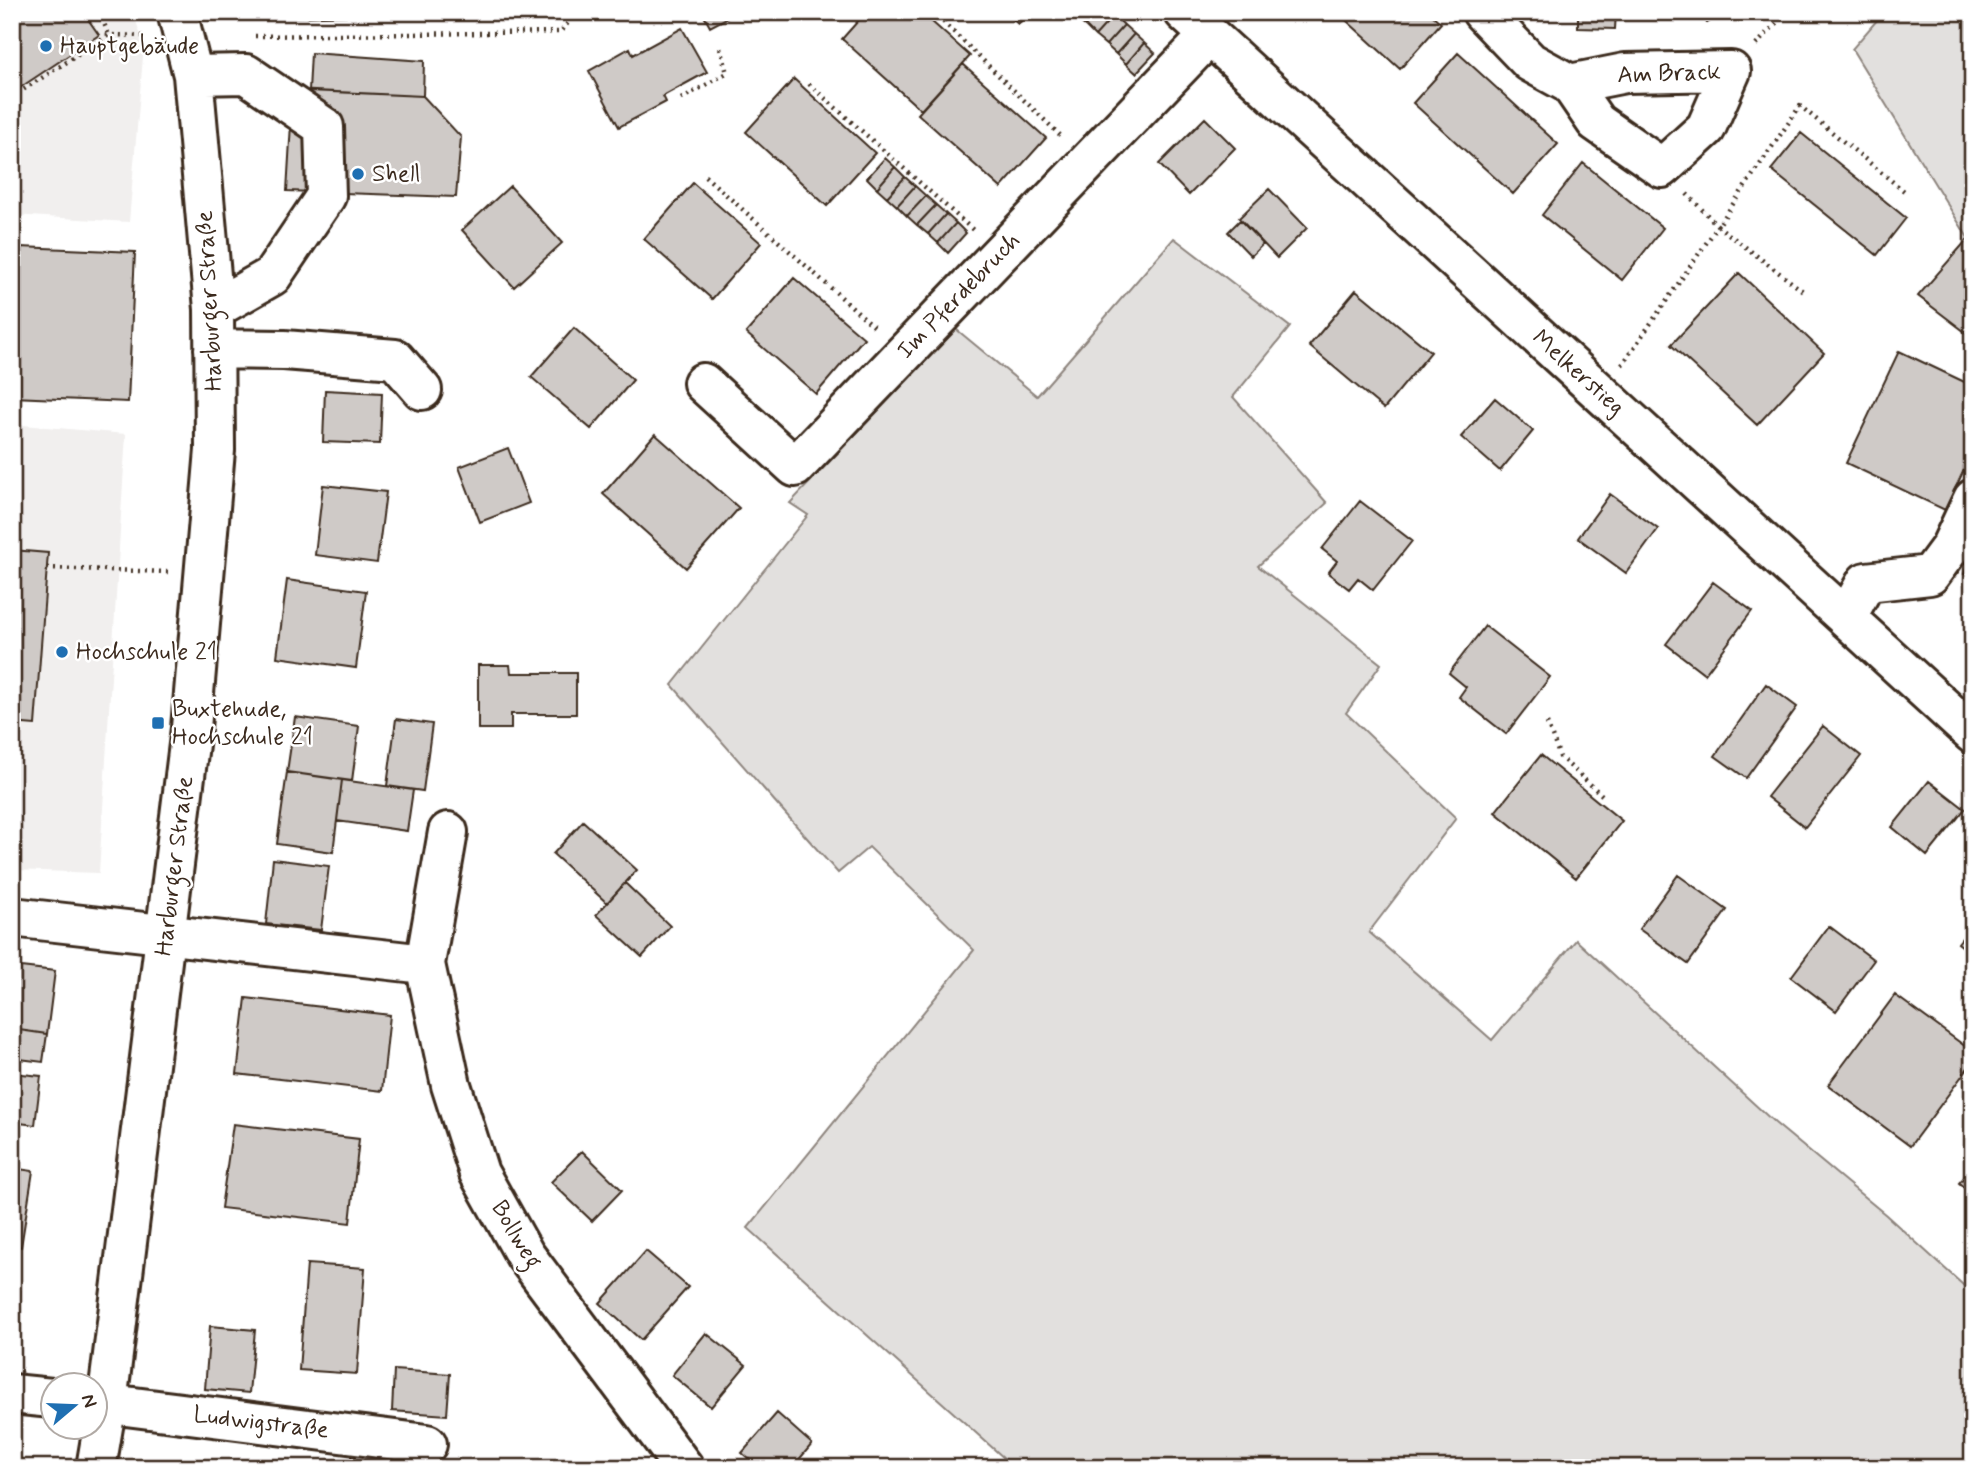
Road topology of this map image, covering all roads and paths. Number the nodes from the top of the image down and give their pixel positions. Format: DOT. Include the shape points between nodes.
graph roads {
  1 [pos="99,12"];
  2 [pos="576,12"];
  3 [pos="933,12"];
  4 [pos="1482,12"];
  5 [pos="1787,12"];
  6 [pos="180,24"];
  7 [pos="1196,24"];
  8 [pos="109,35"];
  9 [pos="254,36"];
  10 [pos="720,48"];
  11 [pos="1731,71"];
  12 [pos="193,75"];
  13 [pos="809,84"];
  14 [pos="1570,84"];
  15 [pos="12,97"];
  16 [pos="681,99"];
  17 [pos="1087,162"];
  18 [pos="1662,168"];
  19 [pos="705,176"];
  20 [pos="1904,191"];
  21 [pos="1718,226"];
  22 [pos="1000,253"];
  23 [pos="1803,291"];
  24 [pos="215,309"];
  25 [pos="214,349"];
  26 [pos="904,353"];
  27 [pos="703,383"];
  28 [pos="422,390"];
  29 [pos="1603,396"];
  30 [pos="1973,499"];
  31 [pos="47,568"];
  32 [pos="206,573"];
  33 [pos="1846,618"];
  34 [pos="1547,723"];
  35 [pos="1973,734"];
  36 [pos="1603,796"];
  37 [pos="447,832"];
  38 [pos="12,917"];
  39 [pos="167,934"];
  40 [pos="425,964"];
  41 [pos="105,1372"];
  42 [pos="12,1394"];
  43 [pos="38,1397"];
  44 [pos="108,1404"];
  45 [pos="98,1442"];
  46 [pos="427,1444"];
  47 [pos="96,1468"];
  48 [pos="684,1468"];
  1 -- 8 [label="path"];
  2 -- 9 [label="path" via="561,32"];
  3 -- 17 [label="path"];
  4 -- 14 [label="street" via="1530,62"];
  5 -- 11 [label="path"];
  6 -- 8 [label="path"];
  6 -- 12 [label="street, Harburger Straße"];
  7 -- 17 [label="street, Im Pferdebruch"];
  7 -- 29 [label="street, Melkerstieg"];
  8 -- 15 [label="path"];
  10 -- 16 [label="path" via="727,74"];
  11 -- 14 [label="street, Am Brack" via="1625,73"];
  11 -- 18 [label="street, Am Brack" via="1706,128"];
  12 -- 24 [label="street, Harburger Straße"];
  12 -- 24 [label="street" via="246,74 324,127 326,196 272,276"];
  13 -- 22 [label="path"];
  14 -- 18 [label="street" via="1596,121"];
  17 -- 22 [label="street, Im Pferdebruch"];
  18 -- 21 [label="path"];
  19 -- 26 [label="path"];
  20 -- 21 [label="path" via="1800,106"];
  21 -- 23 [label="path"];
  21 -- 29 [label="path"];
  22 -- 26 [label="street, Im Pferdebruch"];
  24 -- 25 [label="street, Harburger Straße"];
  25 -- 28 [label="street" via="284,349 395,359"];
  25 -- 32 [label="street, Harburger Straße" via="215,450"];
  26 -- 27 [label="street, Im Pferdebruch" via="795,467"];
  29 -- 33 [label="street, Melkerstieg"];
  30 -- 33 [label="street" via="1950,548 1930,575 1866,582"];
  31 -- 32 [label="path"];
  32 -- 39 [label="street, Harburger Straße"];
  33 -- 35 [label="street, Melkerstieg"];
  34 -- 36 [label="path" via="1560,757"];
  37 -- 40 [label="street, Bollweg"];
  38 -- 39 [label="street"];
  39 -- 40 [label="street"];
  39 -- 41 [label="street, Harburger Straße"];
  40 -- 48 [label="street, Bollweg" via="451,1085 479,1173 525,1255"];
  42 -- 43 [label="street"];
  44 -- 46 [label="street, Ludwigstraße"];
  45 -- 47 [label="street, Harburger Straße"];
}
